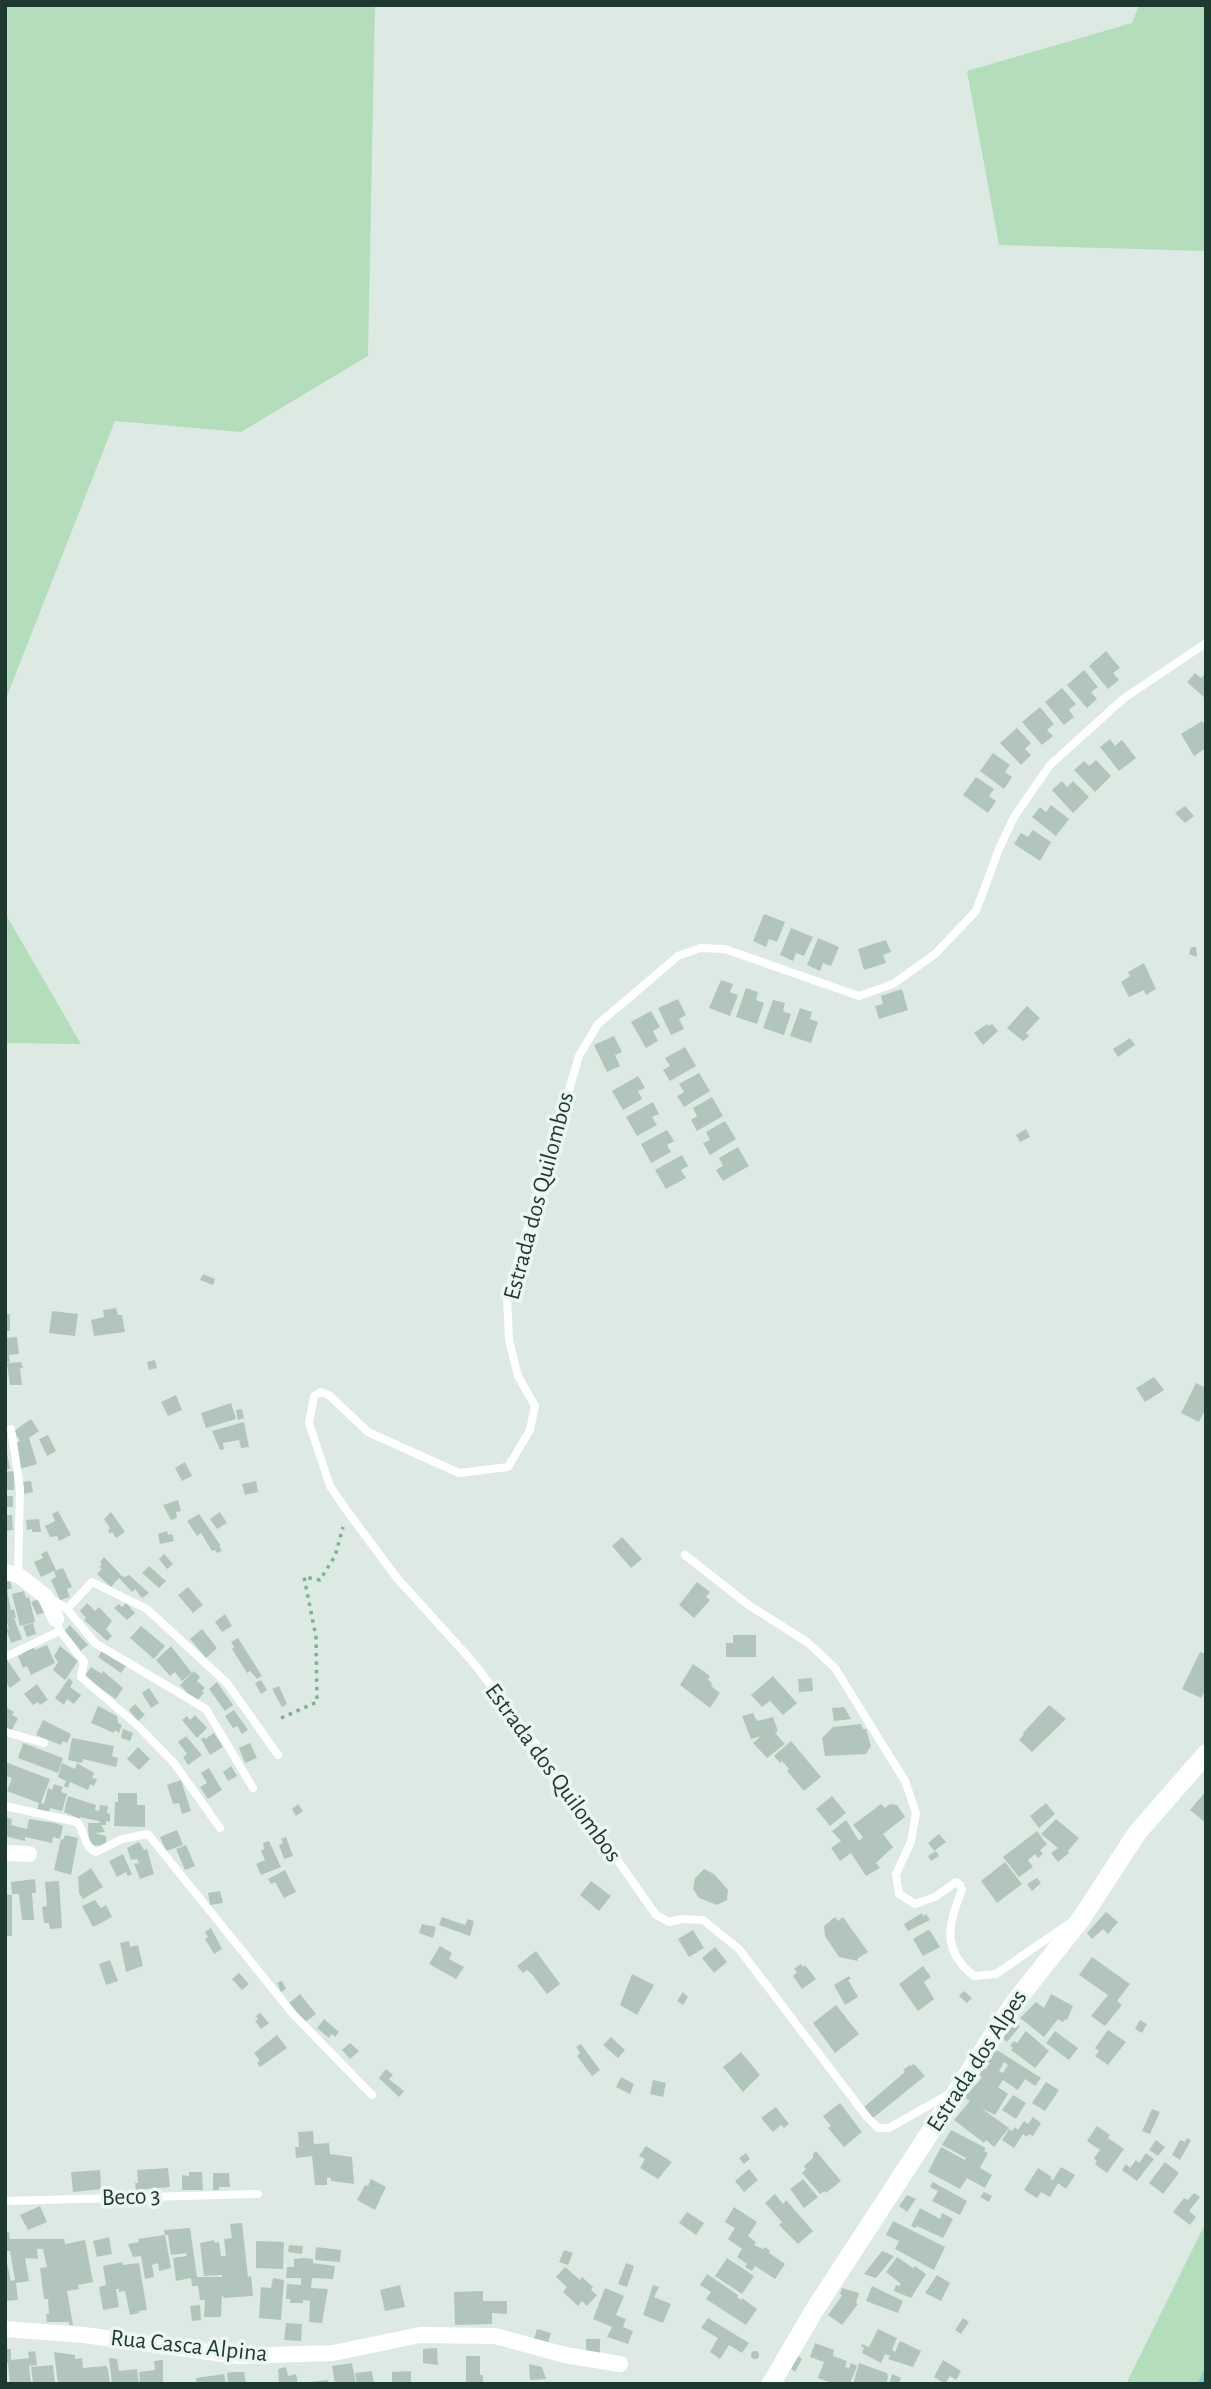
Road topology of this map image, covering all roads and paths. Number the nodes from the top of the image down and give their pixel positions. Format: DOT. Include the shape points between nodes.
graph roads {
  1 [pos="1206,643"];
  2 [pos="11,1429"];
  3 [pos="347,1511"];
  4 [pos="685,1555"];
  5 [pos="11,1574"];
  6 [pos="61,1620"];
  7 [pos="5,1657"];
  8 [pos="281,1718"];
  9 [pos="5,1732"];
  10 [pos="44,1743"];
  11 [pos="1206,1754"];
  12 [pos="278,1755"];
  13 [pos="253,1788"];
  14 [pos="5,1807"];
  15 [pos="220,1828"];
  16 [pos="5,1853"];
  17 [pos="29,1854"];
  18 [pos="1081,1919"];
  19 [pos="956,2090"];
  20 [pos="372,2095"];
  21 [pos="258,2193"];
  22 [pos="5,2201"];
  23 [pos="5,2329"];
  24 [pos="620,2364"];
  25 [pos="771,2384"];
  1 -- 3 [label="lane, Estrada dos Quilombos" via="1123,699 1050,765 1014,817 976,911 934,954 893,984 859,996 725,949 700,948 678,957 598,1024 579,1056 507,1297 509,1340 519,1376 535,1406 530,1430 508,1467 459,1473 368,1432 321,1392 314,1396 309,1423 330,1486"];
  2 -- 5 [label="lane" via="20,1488"];
  3 -- 8 [label="path" via="334,1556 320,1580 304,1577 316,1637 317,1702"];
  3 -- 19 [label="lane, Estrada dos Quilombos" via="536,1744 544,1763 656,1915 669,1922 703,1920 739,1949 878,2128 889,2128"];
  4 -- 18 [label="lane" via="750,1606 807,1642 835,1668 905,1781 916,1812 911,1842 896,1874 899,1894 915,1904 956,1882 960,1885 949,1938 961,1965 974,1976 996,1974"];
  5 -- 6 [label="street" via="45,1595"];
  6 -- 7 [label="lane"];
  6 -- 12 [label="lane" via="92,1581 147,1609 227,1683"];
  6 -- 13 [label="lane" via="206,1709"];
  6 -- 15 [label="lane" via="84,1662 81,1676 174,1763"];
  9 -- 10 [label="lane"];
  11 -- 18 [label="street, Estrada dos Alpes" via="1137,1833"];
  14 -- 20 [label="lane" via="77,1822 89,1848 96,1852 122,1839 148,1834 293,2014"];
  16 -- 17 [label="street"];
  18 -- 19 [label="street, Estrada dos Alpes" via="1032,1978"];
  19 -- 25 [label="street, Estrada dos Alpes"];
  21 -- 22 [label="lane, Beco 3"];
  23 -- 24 [label="street, Rua Casca Alpina" via="84,2334 238,2356 333,2353 421,2334 495,2336"];
}
